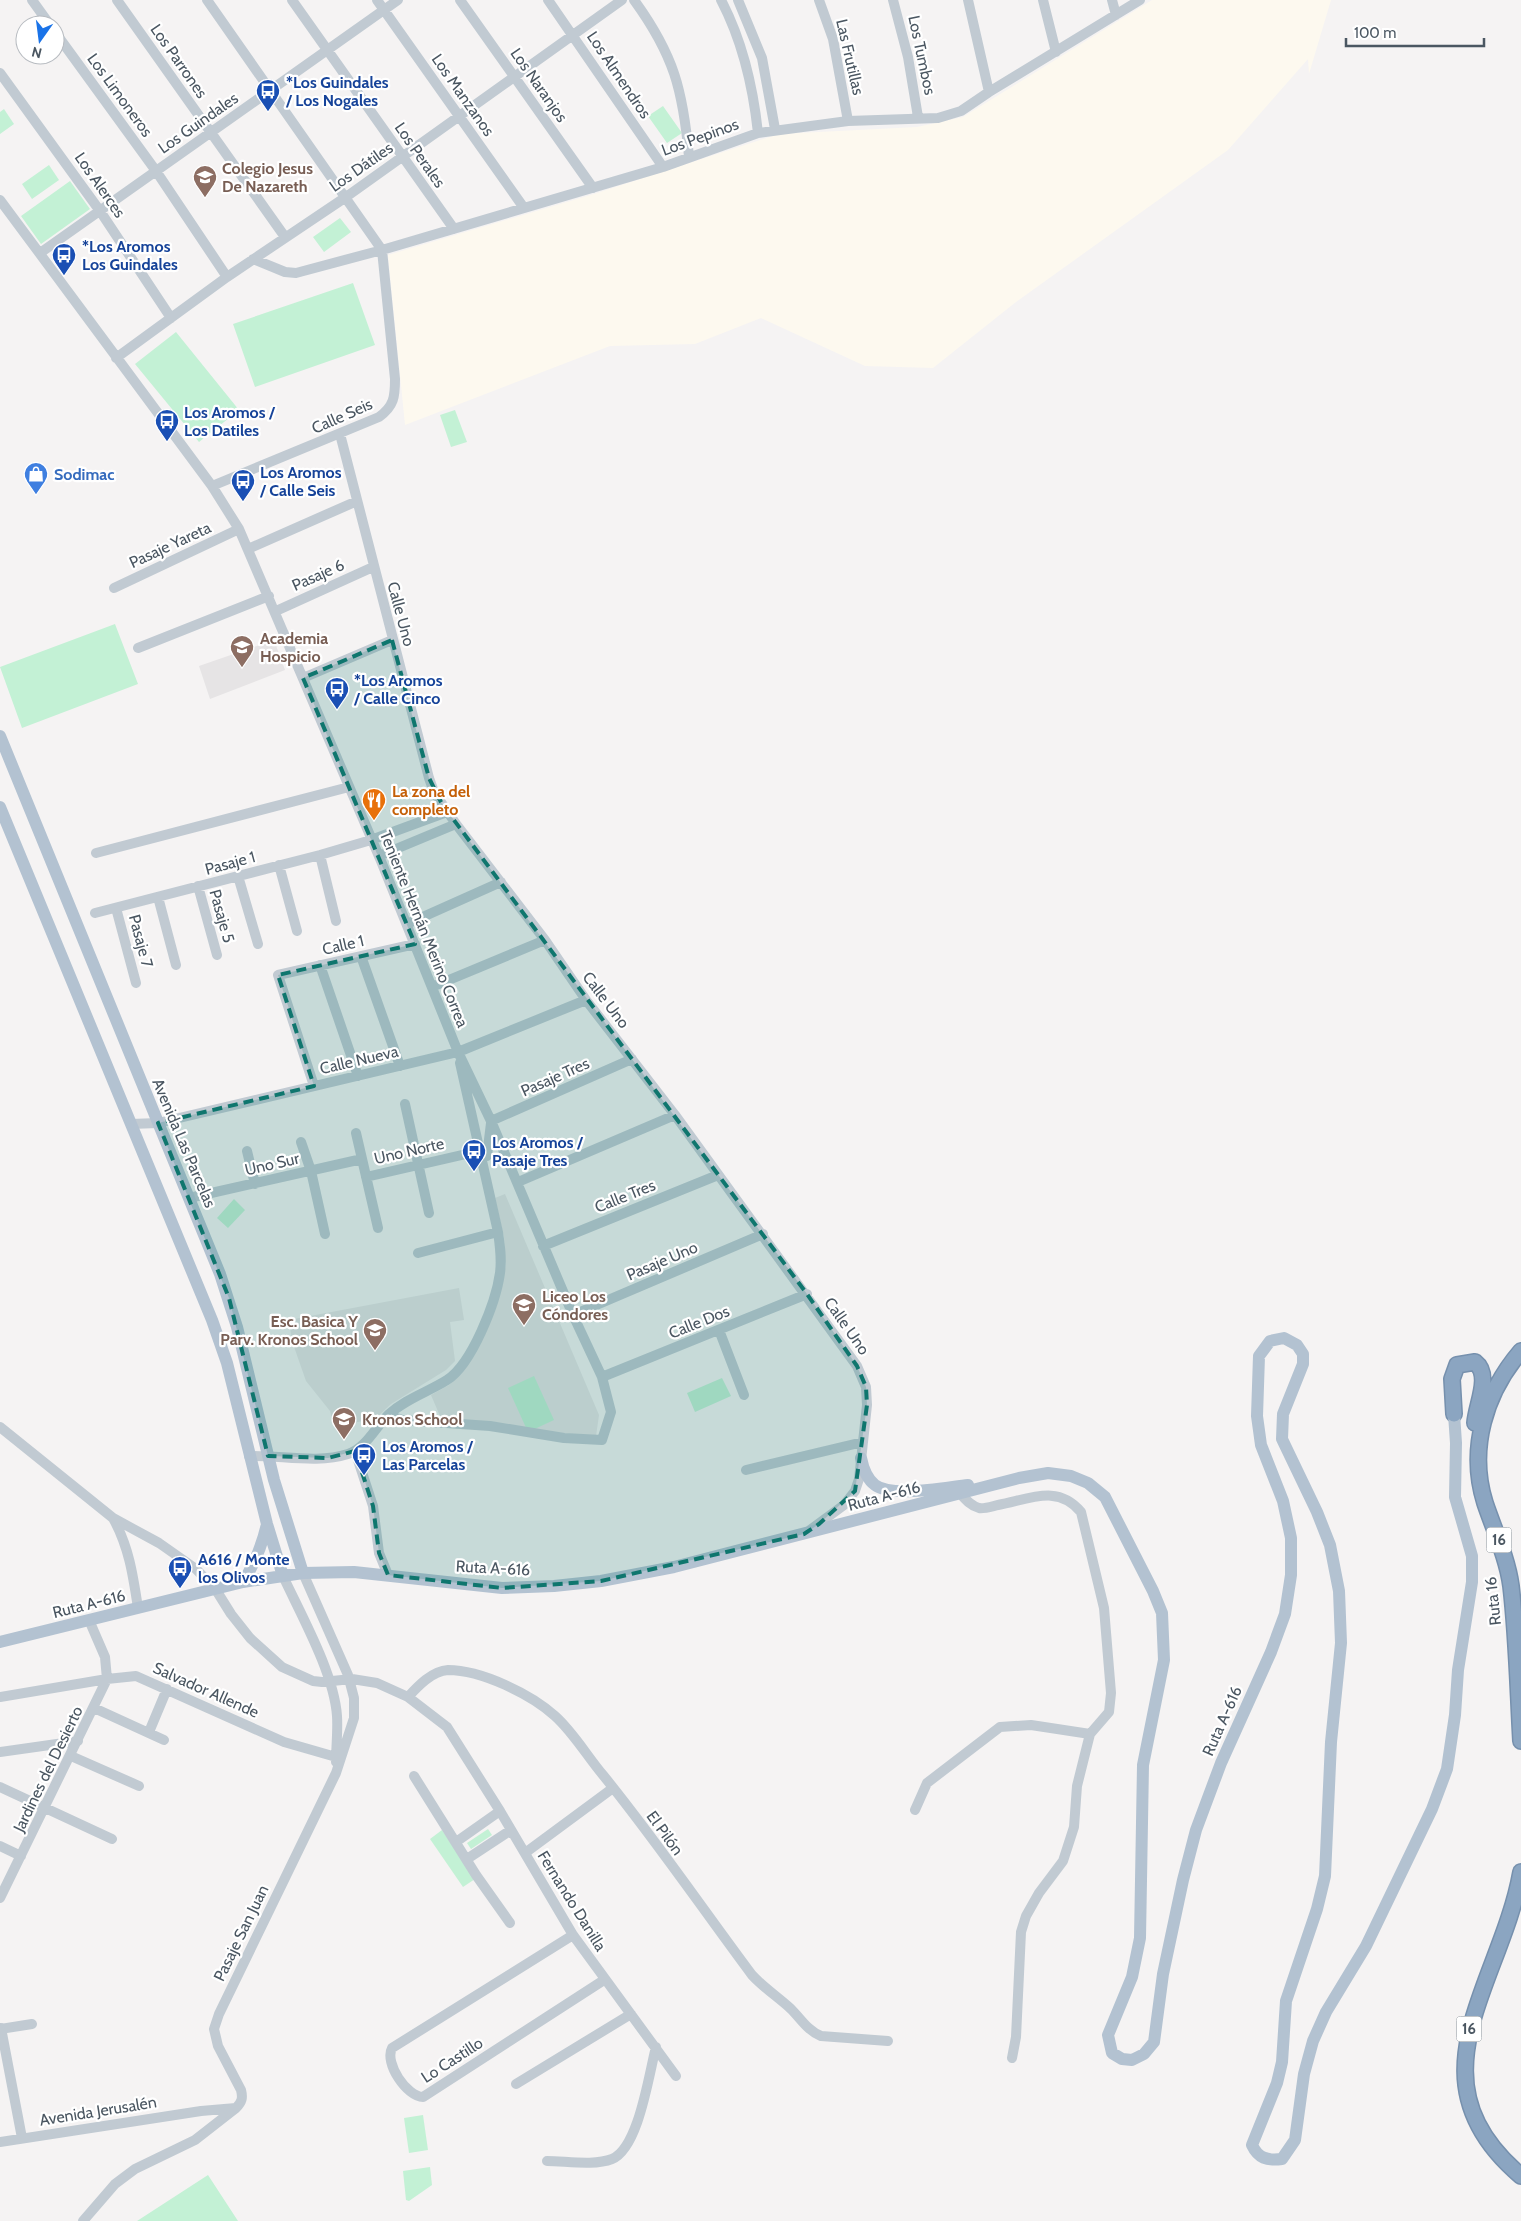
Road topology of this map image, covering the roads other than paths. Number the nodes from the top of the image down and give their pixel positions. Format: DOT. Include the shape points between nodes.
graph roads {
  1 [pos="32,0"];
  2 [pos="117,0"];
  3 [pos="207,0"];
  4 [pos="292,0"];
  5 [pos="377,0"];
  6 [pos="398,0"];
  7 [pos="460,0"];
  8 [pos="548,0"];
  9 [pos="622,0"];
  10 [pos="634,0"];
  11 [pos="721,0"];
  12 [pos="738,0"];
  13 [pos="820,0"];
  14 [pos="893,0"];
  15 [pos="968,0"];
  16 [pos="1043,0"];
  17 [pos="1112,0"];
  18 [pos="1140,0"];
  19 [pos="384,10"];
  20 [pos="43,15"];
  21 [pos="1116,15"];
  22 [pos="573,35"];
  23 [pos="65,46"];
  24 [pos="327,50"];
  25 [pos="1056,52"];
  26 [pos="0,73"];
  27 [pos="514,76"];
  28 [pos="272,89"];
  29 [pos="989,92"];
  30 [pos="459,116"];
  31 [pos="918,117"];
  32 [pos="848,120"];
  33 [pos="775,129"];
  34 [pos="211,132"];
  35 [pos="758,132"];
  36 [pos="402,156"];
  37 [pos="690,157"];
  38 [pos="663,167"];
  39 [pos="156,171"];
  40 [pos="593,188"];
  41 [pos="346,197"];
  42 [pos="0,200"];
  43 [pos="524,208"];
  44 [pos="100,211"];
  45 [pos="454,229"];
  46 [pos="285,238"];
  47 [pos="382,250"];
  48 [pos="40,253"];
  49 [pos="253,259"];
  50 [pos="227,276"];
  51 [pos="171,318"];
  52 [pos="116,358"];
  53 [pos="340,434"];
  54 [pos="212,486"];
  55 [pos="357,502"];
  56 [pos="239,529"];
  57 [pos="248,549"];
  58 [pos="373,567"];
  59 [pos="114,588"];
  60 [pos="269,596"];
  61 [pos="276,610"];
  62 [pos="392,640"];
  63 [pos="138,648"];
  64 [pos="302,678"];
  65 [pos="0,736"];
  66 [pos="349,787"];
  67 [pos="0,807"];
  68 [pos="447,812"];
  69 [pos="456,824"];
  70 [pos="371,840"];
  71 [pos="96,853"];
  72 [pos="320,855"];
  73 [pos="379,856"];
  74 [pos="279,865"];
  75 [pos="238,876"];
  76 [pos="501,882"];
  77 [pos="198,886"];
  78 [pos="158,897"];
  79 [pos="116,908"];
  80 [pos="95,913"];
  81 [pos="336,921"];
  82 [pos="407,924"];
  83 [pos="297,931"];
  84 [pos="545,940"];
  85 [pos="258,944"];
  86 [pos="415,944"];
  87 [pos="217,955"];
  88 [pos="360,956"];
  89 [pos="176,965"];
  90 [pos="320,965"];
  91 [pos="136,983"];
  92 [pos="432,987"];
  93 [pos="586,1000"];
  94 [pos="458,1052"];
  95 [pos="632,1059"];
  96 [pos="400,1066"];
  97 [pos="358,1076"];
  98 [pos="314,1086"];
  99 [pos="405,1104"];
  100 [pos="675,1115"];
  101 [pos="491,1121"];
  102 [pos="158,1123"];
  103 [pos="131,1124"];
  104 [pos="356,1133"];
  105 [pos="301,1142"];
  106 [pos="247,1150"];
  107 [pos="484,1150"];
  108 [pos="362,1159"];
  109 [pos="418,1166"];
  110 [pos="310,1171"];
  111 [pos="718,1174"];
  112 [pos="366,1177"];
  113 [pos="518,1182"];
  114 [pos="255,1184"];
  115 [pos="189,1198"];
  116 [pos="429,1213"];
  117 [pos="378,1228"];
  118 [pos="498,1232"];
  119 [pos="325,1234"];
  120 [pos="763,1234"];
  121 [pos="543,1246"];
  122 [pos="418,1253"];
  123 [pos="807,1294"];
  124 [pos="573,1315"];
  125 [pos="719,1330"];
  126 [pos="1521,1351"];
  127 [pos="602,1377"];
  128 [pos="744,1395"];
  129 [pos="1454,1414"];
  130 [pos="388,1416"];
  131 [pos="0,1426"];
  132 [pos="862,1442"];
  133 [pos="355,1451"];
  134 [pos="249,1456"];
  135 [pos="268,1456"];
  136 [pos="861,1458"];
  137 [pos="1478,1464"];
  138 [pos="746,1470"];
  139 [pos="956,1490"];
  140 [pos="113,1518"];
  141 [pos="267,1524"];
  142 [pos="804,1534"];
  143 [pos="303,1573"];
  144 [pos="283,1576"];
  145 [pos="388,1576"];
  146 [pos="243,1582"];
  147 [pos="216,1590"];
  148 [pos="138,1608"];
  149 [pos="90,1620"];
  150 [pos="0,1642"];
  151 [pos="107,1679"];
  152 [pos="349,1679"];
  153 [pos="329,1682"];
  154 [pos="167,1690"];
  155 [pos="0,1697"];
  156 [pos="408,1697"];
  157 [pos="94,1708"];
  158 [pos="149,1732"];
  159 [pos="1090,1734"];
  160 [pos="164,1740"];
  161 [pos="78,1741"];
  162 [pos="1521,1741"];
  163 [pos="0,1752"];
  164 [pos="71,1756"];
  165 [pos="336,1757"];
  166 [pos="336,1773"];
  167 [pos="414,1776"];
  168 [pos="138,1786"];
  169 [pos="0,1787"];
  170 [pos="614,1788"];
  171 [pos="45,1809"];
  172 [pos="915,1810"];
  173 [pos="500,1811"];
  174 [pos="512,1830"];
  175 [pos="112,1839"];
  176 [pos="456,1842"];
  177 [pos="0,1846"];
  178 [pos="525,1853"];
  179 [pos="21,1856"];
  180 [pos="467,1859"];
  181 [pos="1521,1872"];
  182 [pos="0,1898"];
  183 [pos="510,1923"];
  184 [pos="573,1935"];
  185 [pos="604,1980"];
  186 [pos="630,2014"];
  187 [pos="32,2024"];
  188 [pos="1,2029"];
  189 [pos="888,2041"];
  190 [pos="656,2047"];
  191 [pos="1012,2058"];
  192 [pos="676,2076"];
  193 [pos="516,2084"];
  194 [pos="236,2108"];
  195 [pos="22,2138"];
  196 [pos="0,2142"];
  197 [pos="547,2162"];
  198 [pos="1521,2176"];
  199 [pos="83,2221"];
  1 -- 20 [label="street"];
  2 -- 34 [label="street, Los Parrones"];
  3 -- 28 [label="street"];
  4 -- 24 [label="street, Los Perales"];
  5 -- 19 [label="street, Los Manzanos"];
  6 -- 19 [label="street, Los Guindales"];
  7 -- 27 [label="street, Los Naranjos"];
  8 -- 22 [label="street, Los Almendros"];
  9 -- 22 [label="street, Los Dátiles"];
  10 -- 37 [label="street" via="660,38 673,66"];
  11 -- 35 [label="street" via="744,57 753,90"];
  12 -- 33 [label="street" via="762,58"];
  13 -- 32 [label="street, Las Frutillas" via="833,39"];
  14 -- 31 [label="street, Los Tumbos" via="908,57"];
  15 -- 29 [label="street"];
  16 -- 25 [label="street"];
  17 -- 21 [label="street"];
  18 -- 21 [label="street, Los Pepinos"];
  19 -- 24 [label="street, Los Guindales"];
  19 -- 30 [label="street, Los Manzanos"];
  21 -- 25 [label="street, Los Pepinos"];
  22 -- 27 [label="street, Los Dátiles"];
  22 -- 38 [label="street, Los Almendros"];
  23 -- 39 [label="street, Los Limoneros"];
  24 -- 28 [label="street, Los Guindales"];
  24 -- 36 [label="street, Los Perales"];
  25 -- 29 [label="street, Los Pepinos"];
  26 -- 44 [label="street, Los Alerces"];
  27 -- 30 [label="street, Los Dátiles"];
  27 -- 40 [label="street, Los Naranjos"];
  28 -- 34 [label="street, Los Guindales"];
  28 -- 41 [label="street"];
  29 -- 31 [label="street, Los Pepinos" via="961,111 938,118"];
  30 -- 36 [label="street, Los Dátiles"];
  30 -- 43 [label="street, Los Manzanos"];
  31 -- 32 [label="street, Los Pepinos"];
  32 -- 33 [label="street, Los Pepinos"];
  33 -- 35 [label="street, Los Pepinos"];
  34 -- 39 [label="street, Los Guindales"];
  34 -- 46 [label="street, Los Parrones"];
  35 -- 37 [label="street, Los Pepinos"];
  36 -- 41 [label="street, Los Dátiles"];
  36 -- 45 [label="street, Los Perales"];
  37 -- 38 [label="street, Los Pepinos"];
  38 -- 40 [label="street, Los Pepinos"];
  39 -- 44 [label="street, Los Guindales"];
  39 -- 50 [label="street, Los Limoneros"];
  40 -- 43 [label="street, Los Pepinos"];
  41 -- 46 [label="street, Los Dátiles"];
  41 -- 47 [label="street"];
  42 -- 48 [label="street, Teniente Hernán Merino Correa"];
  43 -- 45 [label="street, Los Pepinos"];
  44 -- 48 [label="street, Los Guindales"];
  44 -- 51 [label="street, Los Alerces"];
  45 -- 47 [label="street, Los Pepinos"];
  46 -- 49 [label="street, Los Dátiles"];
  47 -- 49 [label="street, Los Pepinos" via="296,273"];
  47 -- 53 [label="street, Calle Seis" via="395,399 390,409 379,417"];
  48 -- 52 [label="street, Teniente Hernán Merino Correa"];
  49 -- 50 [label="street, Los Dátiles"];
  50 -- 51 [label="street, Los Dátiles"];
  51 -- 52 [label="street, Los Dátiles"];
  52 -- 54 [label="street, Teniente Hernán Merino Correa"];
  53 -- 54 [label="street, Calle Seis"];
  53 -- 55 [label="street, Calle Uno"];
  54 -- 56 [label="street, Teniente Hernán Merino Correa"];
  55 -- 57 [label="street"];
  55 -- 58 [label="street, Calle Uno"];
  56 -- 57 [label="street, Teniente Hernán Merino Correa"];
  56 -- 59 [label="street, Pasaje Yareta"];
  57 -- 60 [label="street, Teniente Hernán Merino Correa"];
  58 -- 61 [label="street, Pasaje 6"];
  58 -- 62 [label="street, Calle Uno"];
  60 -- 61 [label="street, Teniente Hernán Merino Correa"];
  60 -- 63 [label="street"];
  61 -- 64 [label="street, Teniente Hernán Merino Correa"];
  62 -- 64 [label="street"];
  62 -- 68 [label="street, Calle Uno" via="429,778"];
  64 -- 66 [label="street, Teniente Hernán Merino Correa"];
  65 -- 102 [label="main road, Avenida Las Parcelas"];
  66 -- 70 [label="street, Teniente Hernán Merino Correa"];
  66 -- 71 [label="street"];
  67 -- 103 [label="main road"];
  68 -- 69 [label="street, Calle Uno"];
  68 -- 70 [label="street, Pasaje 1"];
  69 -- 73 [label="street"];
  69 -- 76 [label="street, Calle Uno"];
  70 -- 72 [label="street, Pasaje 1"];
  70 -- 73 [label="street, Teniente Hernán Merino Correa"];
  72 -- 74 [label="street, Pasaje 1"];
  72 -- 81 [label="street"];
  73 -- 82 [label="street, Teniente Hernán Merino Correa"];
  74 -- 75 [label="street, Pasaje 1"];
  74 -- 83 [label="street"];
  75 -- 77 [label="street, Pasaje 1"];
  75 -- 85 [label="street"];
  76 -- 82 [label="street"];
  76 -- 84 [label="street, Calle Uno"];
  77 -- 78 [label="street, Pasaje 1"];
  77 -- 87 [label="street, Pasaje 5"];
  78 -- 79 [label="street, Pasaje 1"];
  78 -- 89 [label="street"];
  79 -- 80 [label="street, Pasaje 1"];
  79 -- 91 [label="street, Pasaje 7"];
  82 -- 86 [label="street, Teniente Hernán Merino Correa"];
  84 -- 92 [label="street"];
  84 -- 93 [label="street, Calle Uno"];
  86 -- 88 [label="street, Calle 1"];
  86 -- 92 [label="street, Teniente Hernán Merino Correa"];
  88 -- 90 [label="street, Calle 1"];
  88 -- 96 [label="street"];
  90 -- 97 [label="street"];
  90 -- 98 [label="street, Calle 1" via="278,975"];
  92 -- 94 [label="street, Teniente Hernán Merino Correa"];
  93 -- 94 [label="street, Calle Nueva"];
  93 -- 95 [label="street, Calle Uno"];
  94 -- 96 [label="street, Calle Nueva"];
  94 -- 101 [label="street, Teniente Hernán Merino Correa"];
  94 -- 107 [label="street, Teniente Hernán Merino Correa"];
  95 -- 100 [label="street, Calle Uno"];
  95 -- 101 [label="street, Pasaje Tres"];
  96 -- 97 [label="street, Calle Nueva"];
  97 -- 98 [label="street, Calle Nueva"];
  98 -- 102 [label="street, Calle Nueva"];
  99 -- 109 [label="street"];
  100 -- 111 [label="street, Calle Uno"];
  100 -- 113 [label="street"];
  101 -- 107 [label="street, Teniente Hernán Merino Correa"];
  101 -- 113 [label="street, Teniente Hernán Merino Correa"];
  102 -- 103 [label="street, Calle Nueva"];
  102 -- 115 [label="main road, Avenida Las Parcelas"];
  103 -- 134 [label="main road" via="212,1320 227,1363"];
  104 -- 108 [label="street"];
  105 -- 110 [label="street"];
  106 -- 114 [label="street"];
  107 -- 109 [label="street, Uno Norte"];
  107 -- 118 [label="street, Teniente Hernán Merino Correa" via="485,1174"];
  108 -- 110 [label="street, Uno Sur"];
  108 -- 112 [label="street"];
  109 -- 112 [label="street, Uno Norte"];
  109 -- 116 [label="street"];
  110 -- 114 [label="street, Uno Sur"];
  110 -- 119 [label="street"];
  111 -- 120 [label="street, Calle Uno"];
  111 -- 121 [label="street, Calle Tres"];
  112 -- 117 [label="street"];
  113 -- 121 [label="street, Teniente Hernán Merino Correa"];
  114 -- 115 [label="street, Uno Sur"];
  115 -- 135 [label="main road, Avenida Las Parcelas" via="229,1298"];
  118 -- 122 [label="street"];
  118 -- 130 [label="street, Teniente Hernán Merino Correa" via="502,1256 500,1275 477,1342 467,1359 448,1380 412,1398"];
  120 -- 123 [label="street, Calle Uno"];
  120 -- 124 [label="street, Pasaje Uno"];
  121 -- 124 [label="street, Teniente Hernán Merino Correa"];
  123 -- 125 [label="street, Calle Dos"];
  123 -- 132 [label="street, Calle Uno" via="857,1366 866,1387"];
  124 -- 127 [label="street, Teniente Hernán Merino Correa"];
  125 -- 127 [label="street, Calle Dos"];
  125 -- 128 [label="street"];
  126 -- 137 [label="highway, Ruta 16 / 16" via="1490,1400 1483,1421"];
  127 -- 130 [label="street, Teniente Hernán Merino Correa" via="612,1412 602,1440"];
  129 -- 137 [label="highway" via="1453,1372 1457,1365 1475,1362 1481,1367 1483,1376 1474,1434"];
  129 -- 139 [label="main road, Ruta A-616" via="1455,1497 1473,1570 1447,1769 1432,1809 1366,1946 1326,2012 1313,2041 1304,2074 1295,2140 1282,2159 1263,2158 1252,2145 1277,2083 1282,2062 1286,2001 1325,1876 1331,1742 1341,1643 1339,1591 1332,1553 1318,1512 1281,1433 1284,1408 1302,1369 1301,1349 1289,1339 1274,1339 1261,1351 1257,1369 1258,1435 1283,1501 1290,1538 1292,1575 1285,1614 1196,1830 1162,1980 1154,2042 1144,2054 1132,2060 1122,2060 1112,2054 1108,2035 1132,1977 1140,1938 1140,1803 1143,1765 1164,1660 1162,1613 1104,1497 1088,1483 1071,1476 1048,1473"];
  130 -- 133 [label="street, Teniente Hernán Merino Correa"];
  131 -- 140 [label="street"];
  132 -- 136 [label="street, Calle Uno"];
  132 -- 138 [label="street"];
  133 -- 135 [label="street" via="328,1458"];
  133 -- 145 [label="street" via="373,1506 379,1553"];
  134 -- 135 [label="street"];
  134 -- 141 [label="main road"];
  135 -- 143 [label="main road, Avenida Las Parcelas"];
  136 -- 139 [label="main road" via="868,1478 882,1489"];
  136 -- 142 [label="street, Calle Uno" via="855,1491 844,1504"];
  137 -- 162 [label="highway, Ruta 16 / 16" via="1485,1503 1511,1586"];
  139 -- 142 [label="main road, Ruta A-616"];
  139 -- 159 [label="street" via="966,1502 980,1508 1053,1494 1066,1498 1081,1512 1104,1608 1111,1693 1109,1712"];
  140 -- 147 [label="street" via="159,1543 196,1569"];
  140 -- 148 [label="street" via="124,1538 132,1566"];
  141 -- 144 [label="main road"];
  141 -- 146 [label="main road" via="262,1545"];
  142 -- 145 [label="main road, Ruta A-616" via="674,1567 554,1586 502,1588"];
  143 -- 144 [label="main road, Ruta A-616"];
  143 -- 145 [label="main road, Ruta A-616" via="354,1572"];
  143 -- 152 [label="street"];
  144 -- 146 [label="main road, Ruta A-616"];
  144 -- 153 [label="street, Pasaje San Juan"];
  146 -- 147 [label="main road, Ruta A-616"];
  147 -- 148 [label="main road, Ruta A-616"];
  147 -- 153 [label="street" via="235,1620 270,1658 313,1681"];
  148 -- 149 [label="main road, Ruta A-616"];
  149 -- 150 [label="main road, Ruta A-616"];
  149 -- 151 [label="street" via="105,1657"];
  151 -- 154 [label="street, Salvador Allende" via="136,1676"];
  151 -- 155 [label="street, Salvador Allende"];
  151 -- 157 [label="street, Jardines del Desierto"];
  152 -- 153 [label="street"];
  152 -- 156 [label="street" via="377,1683"];
  152 -- 166 [label="street, Pasaje San Juan" via="354,1698 354,1718"];
  153 -- 165 [label="street, Pasaje San Juan" via="337,1715"];
  154 -- 158 [label="street"];
  154 -- 165 [label="street, Salvador Allende" via="284,1742"];
  156 -- 170 [label="street, El Pilón" via="418,1685 447,1670 503,1684 555,1716"];
  156 -- 173 [label="street, Fernando Danilla" via="431,1713 453,1735"];
  157 -- 158 [label="street"];
  157 -- 161 [label="street, Jardines del Desierto"];
  158 -- 160 [label="street"];
  159 -- 172 [label="street" via="1031,1725 1000,1727 927,1782"];
  159 -- 191 [label="street" via="1076,1786 1071,1838 1063,1861 1039,1892 1021,1932"];
  161 -- 163 [label="street"];
  161 -- 164 [label="street, Jardines del Desierto"];
  164 -- 168 [label="street"];
  164 -- 171 [label="street, Jardines del Desierto"];
  165 -- 166 [label="street, Pasaje San Juan"];
  166 -- 194 [label="street, Pasaje San Juan" via="218,2014 214,2029 218,2046 243,2097"];
  167 -- 176 [label="street"];
  169 -- 171 [label="street"];
  170 -- 178 [label="street"];
  170 -- 189 [label="street, El Pilón" via="752,1975 790,2008 811,2032 821,2036"];
  171 -- 175 [label="street"];
  171 -- 179 [label="street, Jardines del Desierto"];
  173 -- 174 [label="street, Fernando Danilla"];
  173 -- 176 [label="street"];
  174 -- 178 [label="street, Fernando Danilla"];
  174 -- 180 [label="street"];
  176 -- 180 [label="street"];
  177 -- 179 [label="street"];
  178 -- 184 [label="street, Fernando Danilla"];
  179 -- 182 [label="street, Jardines del Desierto"];
  180 -- 183 [label="street"];
  181 -- 198 [label="highway, 16" via="1510,1914 1471,2021 1464,2075 1469,2102 1479,2126 1499,2155"];
  184 -- 185 [label="street, Fernando Danilla"];
  184 -- 185 [label="street, Lo Castillo" via="392,2048 390,2060 397,2074 411,2093 423,2097"];
  185 -- 186 [label="street, Fernando Danilla"];
  186 -- 190 [label="street, Fernando Danilla"];
  186 -- 193 [label="street"];
  187 -- 188 [label="street"];
  188 -- 195 [label="street"];
  190 -- 192 [label="street, Fernando Danilla"];
  190 -- 197 [label="street" via="640,2118 625,2147 613,2159 599,2162"];
  194 -- 195 [label="street, Avenida Jerusalén"];
  194 -- 199 [label="street" via="195,2140 135,2169 116,2184"];
  195 -- 196 [label="street, Avenida Jerusalén"];
}
